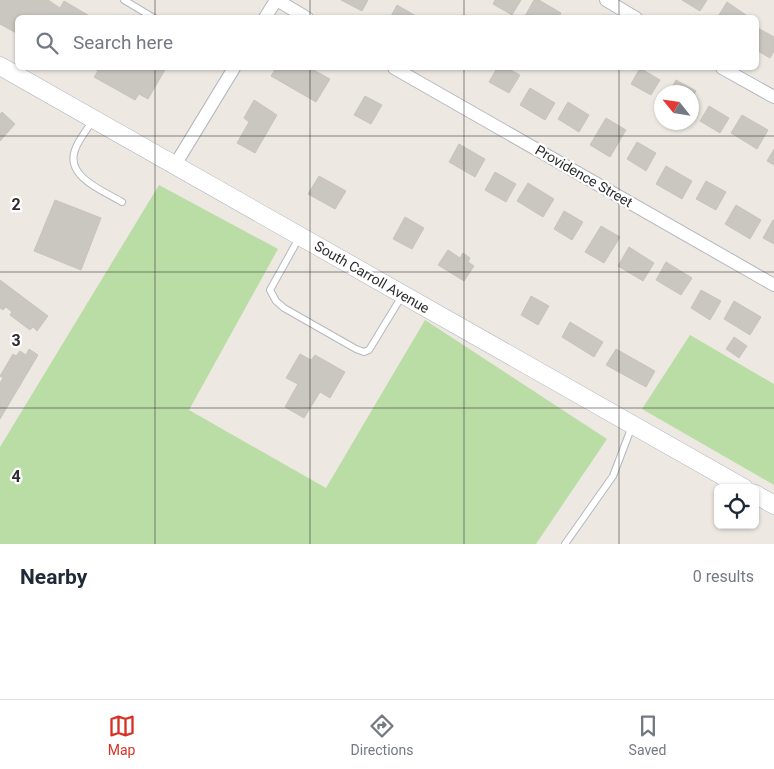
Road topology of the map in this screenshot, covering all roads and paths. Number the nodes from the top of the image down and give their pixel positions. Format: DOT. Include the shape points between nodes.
graph roads {
  1 [pos="124,0"];
  2 [pos="276,0"];
  3 [pos="606,0"];
  4 [pos="149,15"];
  5 [pos="267,15"];
  6 [pos="302,15"];
  7 [pos="631,15"];
  8 [pos="0,66"];
  9 [pos="233,70"];
  10 [pos="398,70"];
  11 [pos="725,70"];
  12 [pos="774,98"];
  13 [pos="94,120"];
  14 [pos="175,165"];
  15 [pos="122,202"];
  16 [pos="300,236"];
  17 [pos="774,285"];
  18 [pos="403,295"];
  19 [pos="632,425"];
  20 [pos="737,484"];
  21 [pos="759,496"];
  22 [pos="774,505"];
  23 [pos="565,544"];
  1 -- 4 [label="lane"];
  2 -- 5 [label="street"];
  2 -- 6 [label="street"];
  3 -- 7 [label="street"];
  8 -- 13 [label="street, South Carroll Avenue"];
  9 -- 14 [label="street"];
  10 -- 17 [label="street, Providence Street"];
  11 -- 12 [label="street"];
  13 -- 14 [label="street, South Carroll Avenue"];
  13 -- 15 [label="lane" via="74,151 74,167 87,181"];
  14 -- 16 [label="street, South Carroll Avenue"];
  16 -- 18 [label="street, South Carroll Avenue"];
  16 -- 18 [label="lane" via="270,290 284,308 364,352 369,350"];
  18 -- 19 [label="street, South Carroll Avenue"];
  19 -- 20 [label="street, South Carroll Avenue"];
  19 -- 23 [label="lane" via="613,476"];
  21 -- 22 [label="street"];
}
